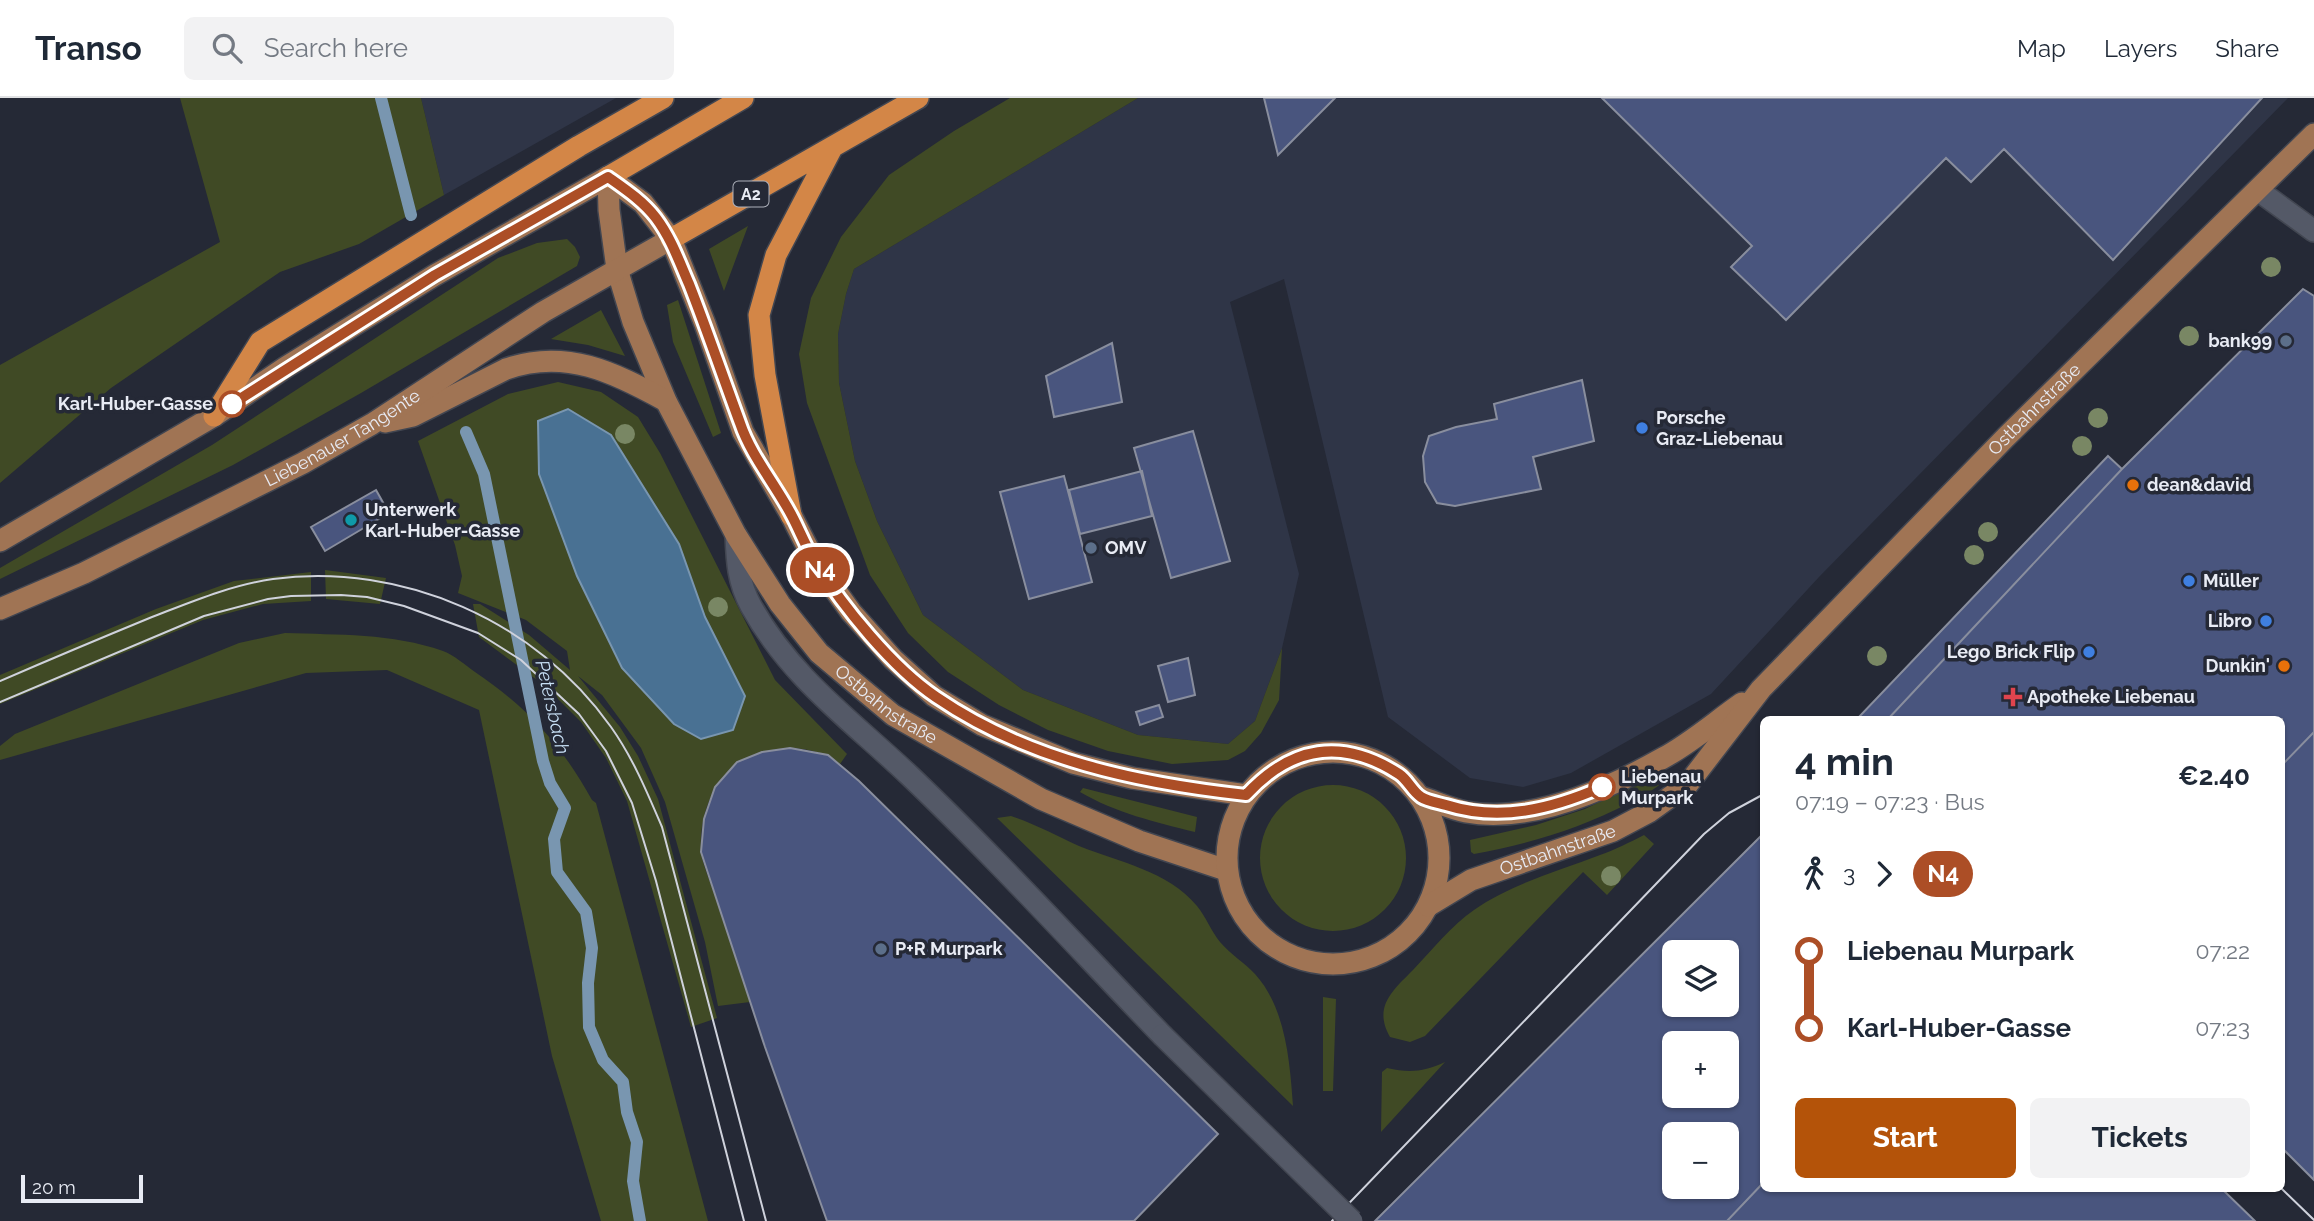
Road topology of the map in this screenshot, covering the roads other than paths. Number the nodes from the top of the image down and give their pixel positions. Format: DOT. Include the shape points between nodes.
graph roads {
  1 [pos="663,98"];
  2 [pos="743,98"];
  3 [pos="918,98"];
  4 [pos="2314,134"];
  5 [pos="832,148"];
  6 [pos="608,177"];
  7 [pos="2259,191"];
  8 [pos="2314,231"];
  9 [pos="671,239"];
  10 [pos="617,269"];
  11 [pos="666,401"];
  12 [pos="214,416"];
  13 [pos="372,425"];
  14 [pos="791,515"];
  15 [pos="736,535"];
  16 [pos="0,541"];
  17 [pos="0,609"];
  18 [pos="1761,690"];
  19 [pos="1246,795"];
  20 [pos="1421,797"];
  21 [pos="1226,870"];
  22 [pos="1428,906"];
  23 [pos="1352,1221"];
  1 -- 12 [label="highway" via="260,342"];
  2 -- 6 [label="highway"];
  3 -- 5 [label="highway, A2"];
  4 -- 7 [label="main road, Ostbahnstraße"];
  5 -- 9 [label="highway, A2"];
  5 -- 14 [label="highway" via="776,255 759,315"];
  6 -- 9 [label="main road, Ostbahnstraße" via="643,203"];
  6 -- 10 [label="main road, Ostbahnstraße"];
  6 -- 12 [label="main road" via="424,282"];
  7 -- 8 [label="lane"];
  7 -- 18 [label="main road, Ostbahnstraße" via="2006,437"];
  9 -- 10 [label="main road, Liebenauer Tangente"];
  9 -- 14 [label="main road, Ostbahnstraße" via="743,432"];
  10 -- 11 [label="main road, Ostbahnstraße"];
  10 -- 13 [label="main road, Liebenauer Tangente"];
  11 -- 13 [label="main road" via="590,365 521,364 412,416"];
  11 -- 15 [label="main road, Ostbahnstraße"];
  12 -- 16 [label="main road"];
  13 -- 17 [label="main road, Liebenauer Tangente" via="84,573"];
  14 -- 19 [label="main road, Ostbahnstraße" via="815,562 851,612 893,659 944,702 982,725 1073,763 1132,778"];
  15 -- 21 [label="main road, Ostbahnstraße" via="779,604 819,653 892,715 1041,799 1139,841"];
  15 -- 23 [label="lane, bridge" via="738,572 750,605 807,683 910,776 1162,1035"];
  18 -- 20 [label="main road, Ostbahnstraße" via="1665,757 1546,808 1504,814 1466,811"];
  18 -- 22 [label="main road, Ostbahnstraße" via="1688,784 1649,812 1613,831 1471,880"];
  19 -- 20 [label="main road, Ostbahnstraße" via="1281,764 1329,750 1378,761 1402,776"];
  19 -- 21 [label="main road, Ostbahnstraße" via="1229,830"];
  20 -- 22 [label="main road, Ostbahnstraße" via="1439,851 1437,879"];
  21 -- 22 [label="main road, Ostbahnstraße" via="1238,907 1262,939 1296,959 1322,965 1349,964 1396,944 1415,927"];
}
